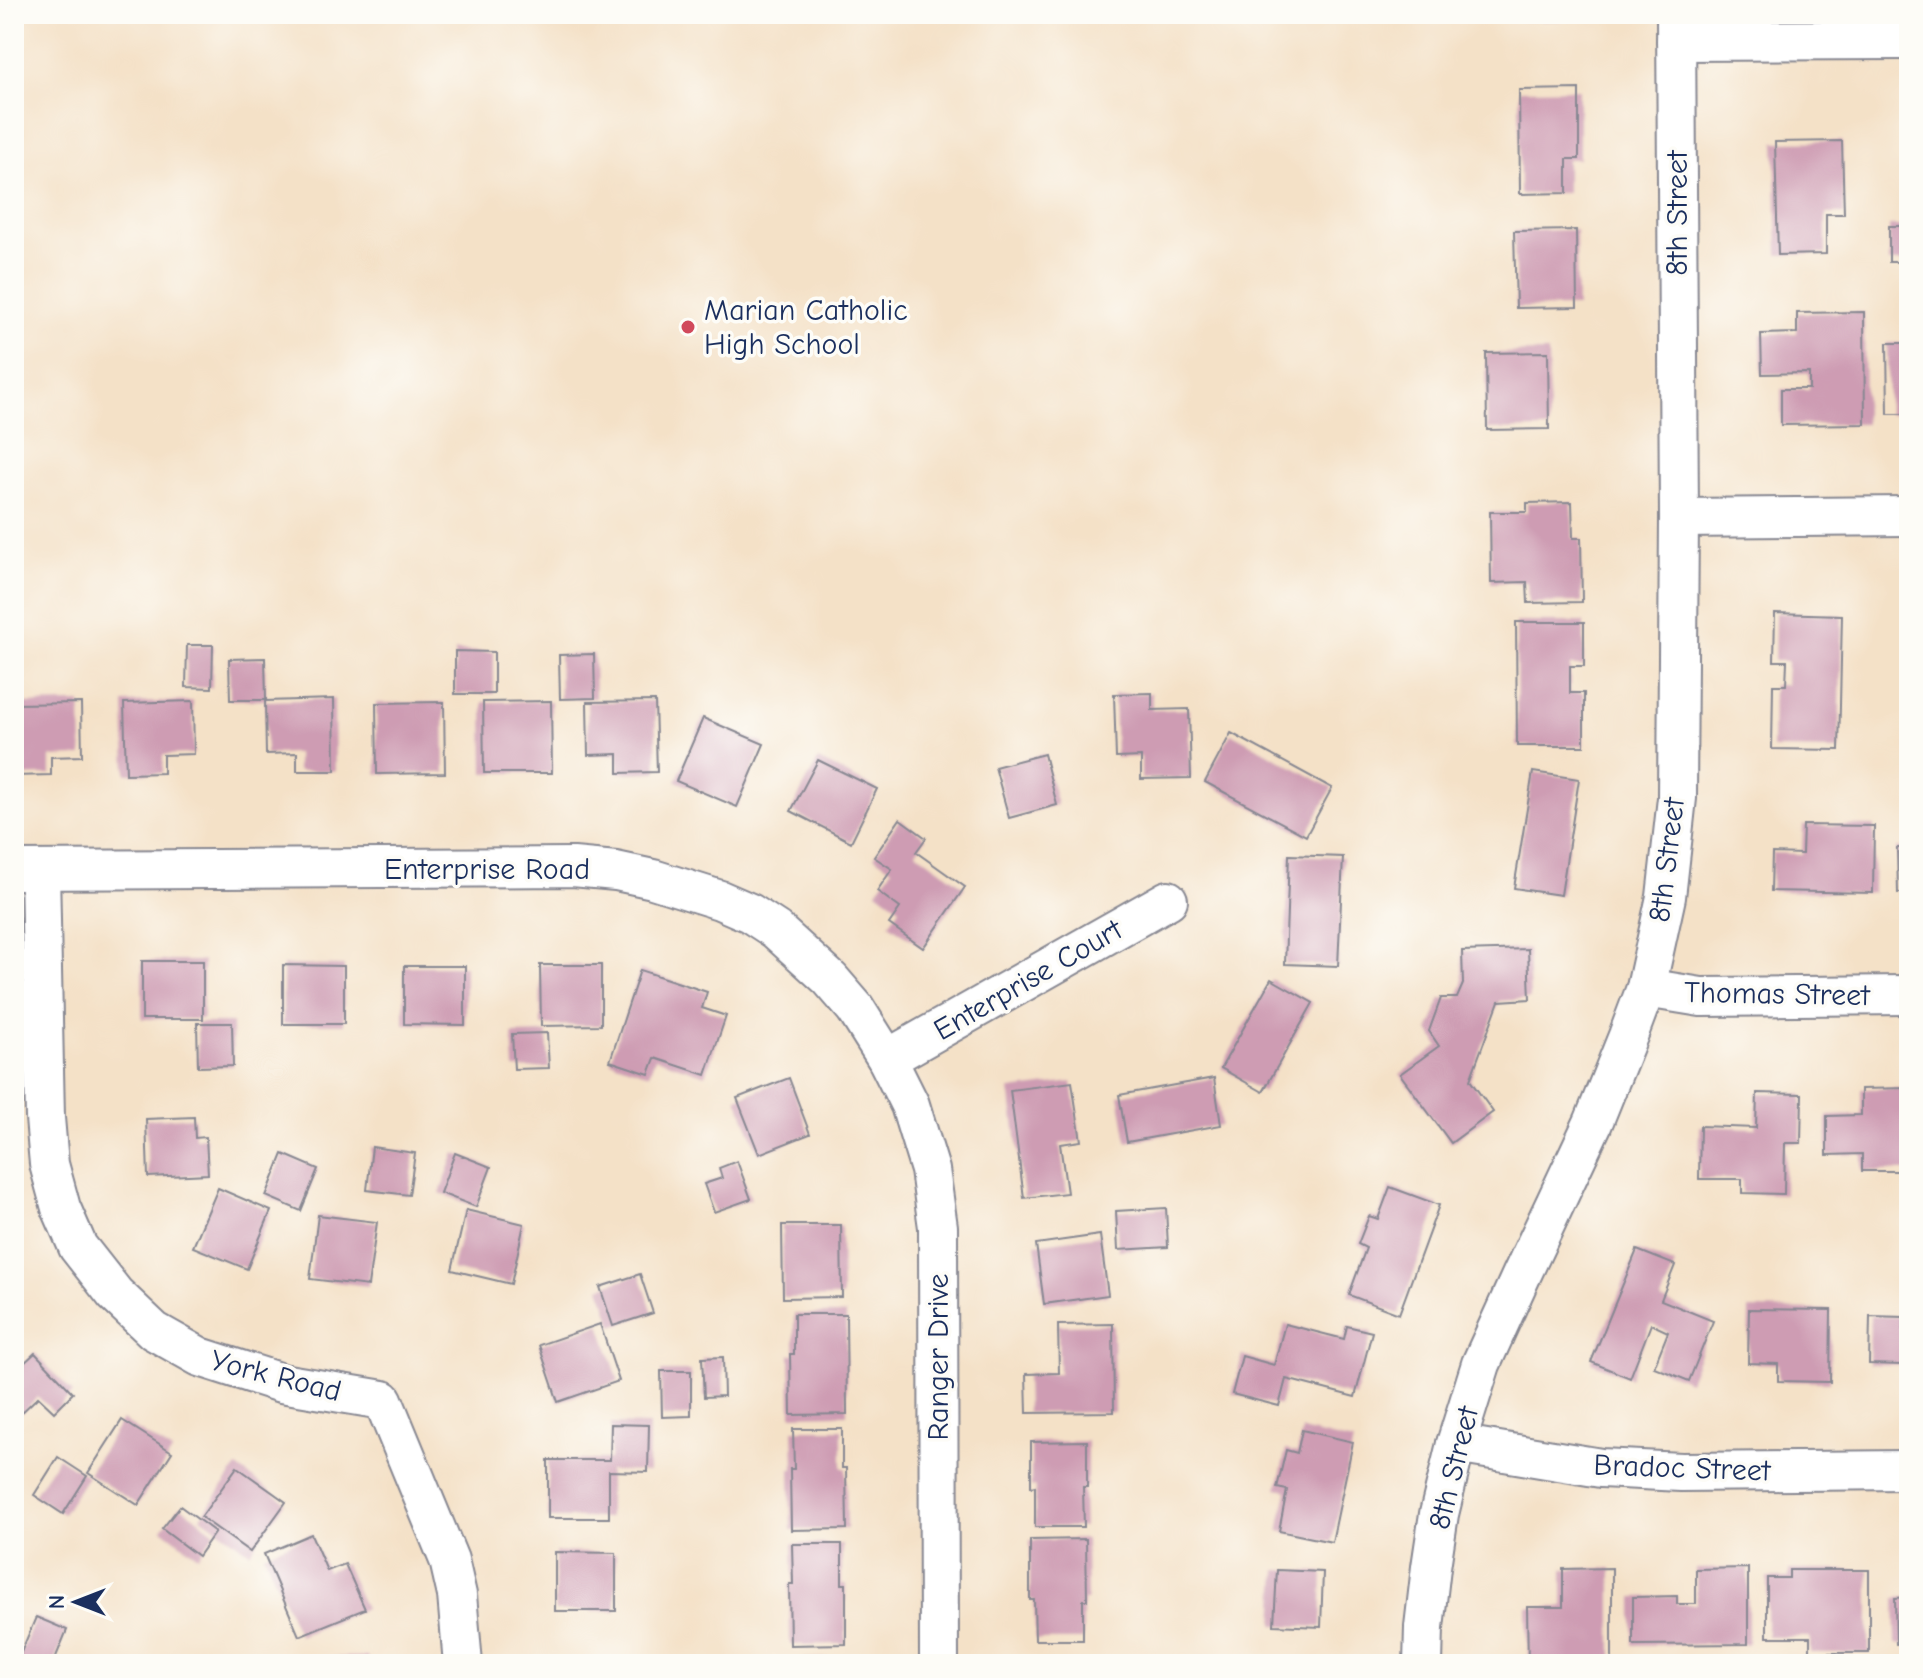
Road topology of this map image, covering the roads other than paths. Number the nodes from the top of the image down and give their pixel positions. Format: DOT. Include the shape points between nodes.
graph roads {
  1 [pos="1676,28"];
  2 [pos="1909,40"];
  3 [pos="1909,516"];
  4 [pos="1679,518"];
  5 [pos="27,870"];
  6 [pos="1168,900"];
  7 [pos="1646,988"];
  8 [pos="1909,995"];
  9 [pos="887,1059"];
  10 [pos="1456,1444"];
  11 [pos="1909,1470"];
  12 [pos="463,1664"];
  13 [pos="939,1664"];
  14 [pos="1423,1664"];
  1 -- 2 [label="street"];
  1 -- 4 [label="street, 8th Street"];
  3 -- 4 [label="street"];
  4 -- 7 [label="street, 8th Street" via="1677,798 1666,897"];
  5 -- 9 [label="street, Enterprise Road" via="573,867 641,876 720,900 776,930 855,1008"];
  5 -- 12 [label="street, York Road" via="49,1164 78,1247 115,1294 154,1331 200,1357 281,1383 383,1400 449,1560"];
  6 -- 9 [label="street, Enterprise Court"];
  7 -- 8 [label="street, Thomas Street" via="1701,997"];
  7 -- 10 [label="street, 8th Street" via="1593,1123 1481,1364"];
  9 -- 13 [label="street, Ranger Drive" via="910,1105 930,1170 938,1227"];
  10 -- 11 [label="street, Bradoc Street" via="1601,1468"];
  10 -- 14 [label="street, 8th Street" via="1439,1514"];
}
